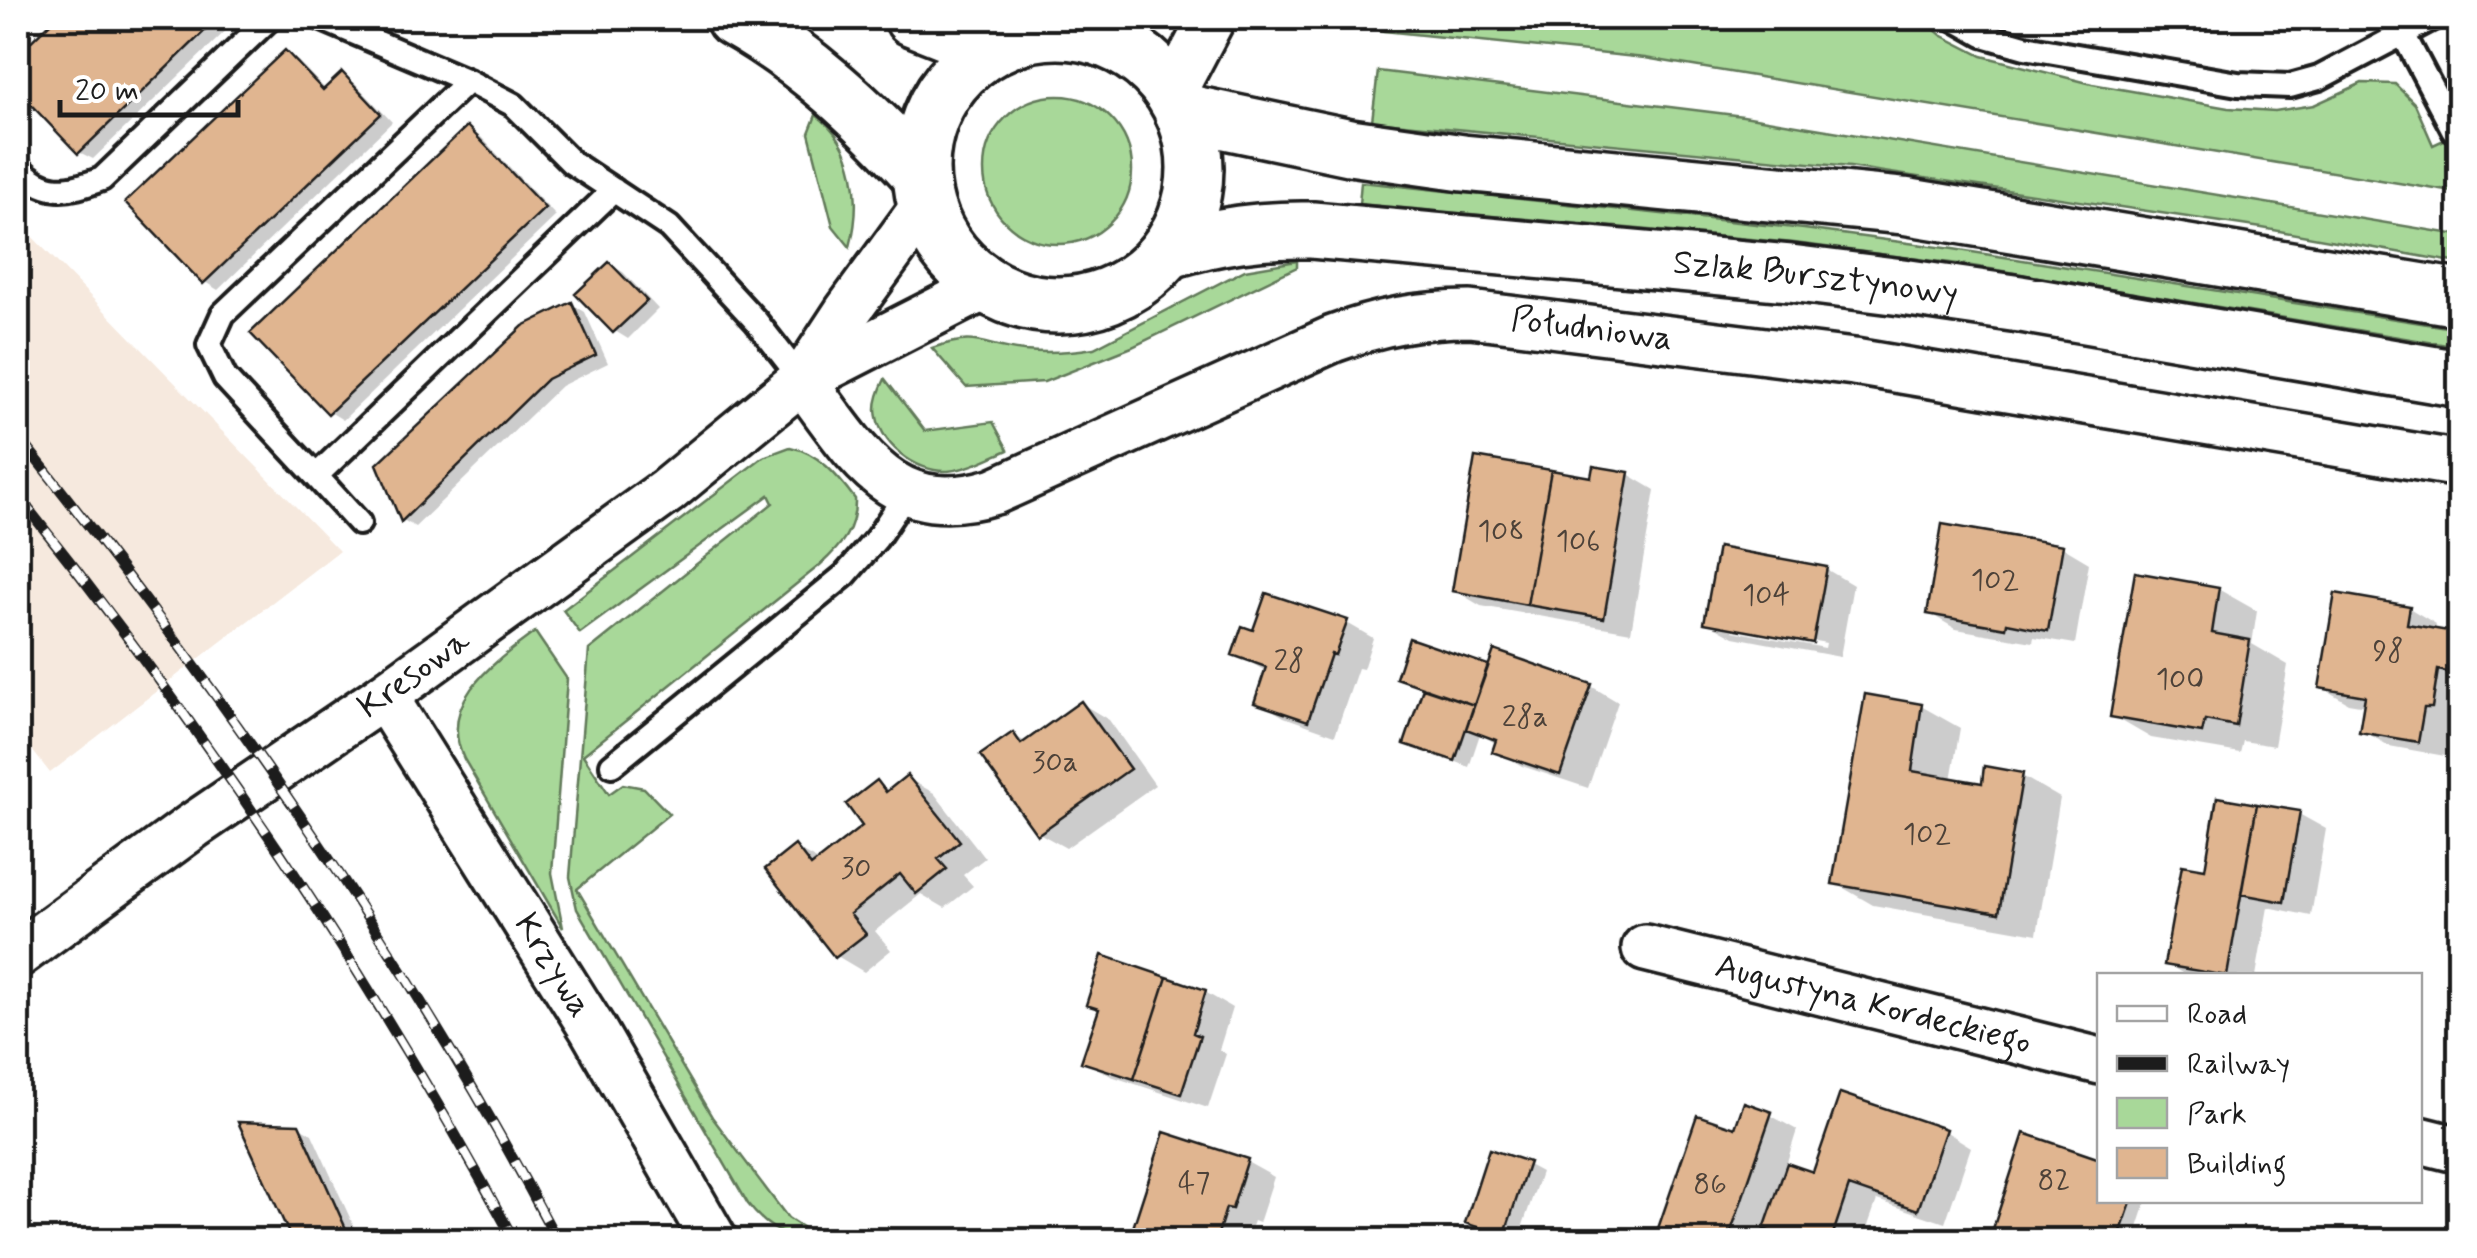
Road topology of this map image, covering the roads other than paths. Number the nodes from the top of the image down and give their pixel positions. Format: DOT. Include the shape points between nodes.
graph roads {
  1 [pos="270,18"];
  2 [pos="320,18"];
  3 [pos="734,18"];
  4 [pos="913,18"];
  5 [pos="1212,18"];
  6 [pos="1953,18"];
  7 [pos="2433,18"];
  8 [pos="1099,26"];
  9 [pos="2403,34"];
  10 [pos="989,48"];
  11 [pos="468,81"];
  12 [pos="1178,102"];
  13 [pos="2453,129"];
  14 [pos="18,168"];
  15 [pos="614,190"];
  16 [pos="922,190"];
  17 [pos="1170,250"];
  18 [pos="986,286"];
  19 [pos="2460,298"];
  20 [pos="2460,379"];
  21 [pos="802,380"];
  22 [pos="2460,464"];
  23 [pos="316,476"];
  24 [pos="907,493"];
  25 [pos="359,523"];
  26 [pos="384,696"];
  27 [pos="612,764"];
  28 [pos="1645,948"];
  29 [pos="18,954"];
  30 [pos="2097,1059"];
  31 [pos="2422,1140"];
  32 [pos="2460,1150"];
  33 [pos="714,1240"];
  1 -- 14 [label="lane" via="102,179 66,192 30,181"];
  2 -- 11 [label="lane"];
  3 -- 16 [label="main road" via="876,126"];
  4 -- 10 [label="main road"];
  5 -- 12 [label="street"];
  6 -- 9 [label="lane" via="2026,47 2238,84 2290,86"];
  7 -- 9 [label="lane"];
  8 -- 10 [label="main road" via="1020,35"];
  8 -- 12 [label="main road" via="1150,66"];
  9 -- 13 [label="lane"];
  10 -- 16 [label="main road" via="960,70 938,100 924,134"];
  11 -- 15 [label="lane" via="514,105 571,162"];
  11 -- 23 [label="lane" via="223,314 209,345 224,378"];
  12 -- 17 [label="main road" via="1194,147 1195,184"];
  12 -- 19 [label="main road" via="1318,142 1994,219"];
  15 -- 21 [label="lane" via="670,228"];
  15 -- 23 [label="lane"];
  16 -- 18 [label="main road" via="939,236"];
  16 -- 21 [label="street"];
  17 -- 18 [label="main road" via="1138,280 1103,299 1063,306 1023,302"];
  17 -- 20 [label="main road, Szlak Bursztynowy" via="1215,236 1312,230 1771,272 2020,304"];
  18 -- 21 [label="street"];
  21 -- 24 [label="street, Południowa" via="858,454"];
  21 -- 26 [label="street, Kresowa" via="667,491"];
  22 -- 24 [label="street, Południowa" via="1854,362 1470,314 1424,314 1333,339 995,491 936,501"];
  23 -- 25 [label="lane"];
  24 -- 27 [label="lane" via="845,575"];
  26 -- 29 [label="street, Kresowa"];
  26 -- 33 [label="street, Krzywa" via="592,1028"];
  28 -- 30 [label="street, Augustyna Kordeckiego"];
  31 -- 32 [label="street"];
}
